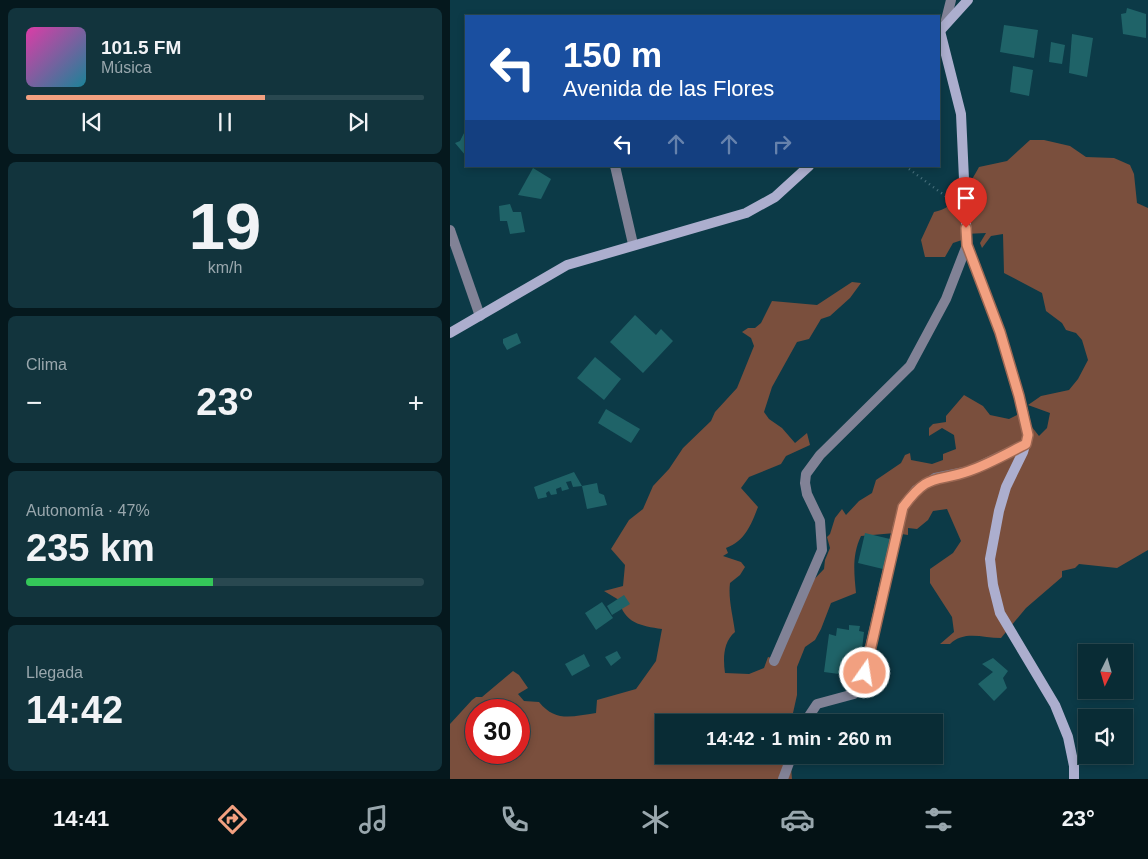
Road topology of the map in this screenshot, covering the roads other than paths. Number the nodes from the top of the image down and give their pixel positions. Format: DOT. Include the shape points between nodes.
graph roads {
  1 [pos="951,0"];
  2 [pos="968,0"];
  3 [pos="941,29"];
  4 [pos="614,167"];
  5 [pos="808,167"];
  6 [pos="450,230"];
  7 [pos="633,244"];
  8 [pos="967,245"];
  9 [pos="480,316"];
  10 [pos="450,333"];
  11 [pos="1026,444"];
  12 [pos="774,661"];
  13 [pos="810,714"];
  14 [pos="789,764"];
  15 [pos="783,779"];
  16 [pos="1074,779"];
  1 -- 3 [label="street"];
  2 -- 3 [label="street"];
  3 -- 8 [label="street" via="961,114"];
  4 -- 7 [label="street"];
  5 -- 7 [label="street" via="775,197 746,213"];
  6 -- 9 [label="street"];
  7 -- 9 [label="street" via="567,264"];
  8 -- 11 [label="street" via="1015,381 1028,435"];
  8 -- 12 [label="street" via="946,299 910,366 820,455 806,474 808,494 820,521 822,550"];
  9 -- 10 [label="street"];
  11 -- 13 [label="street" via="969,471 935,478 916,490 903,507 860,687 854,694 817,704"];
  11 -- 16 [label="street" via="998,511 990,559 992,576 1000,613 1058,713 1068,738"];
  14 -- 15 [label="street"];
}
